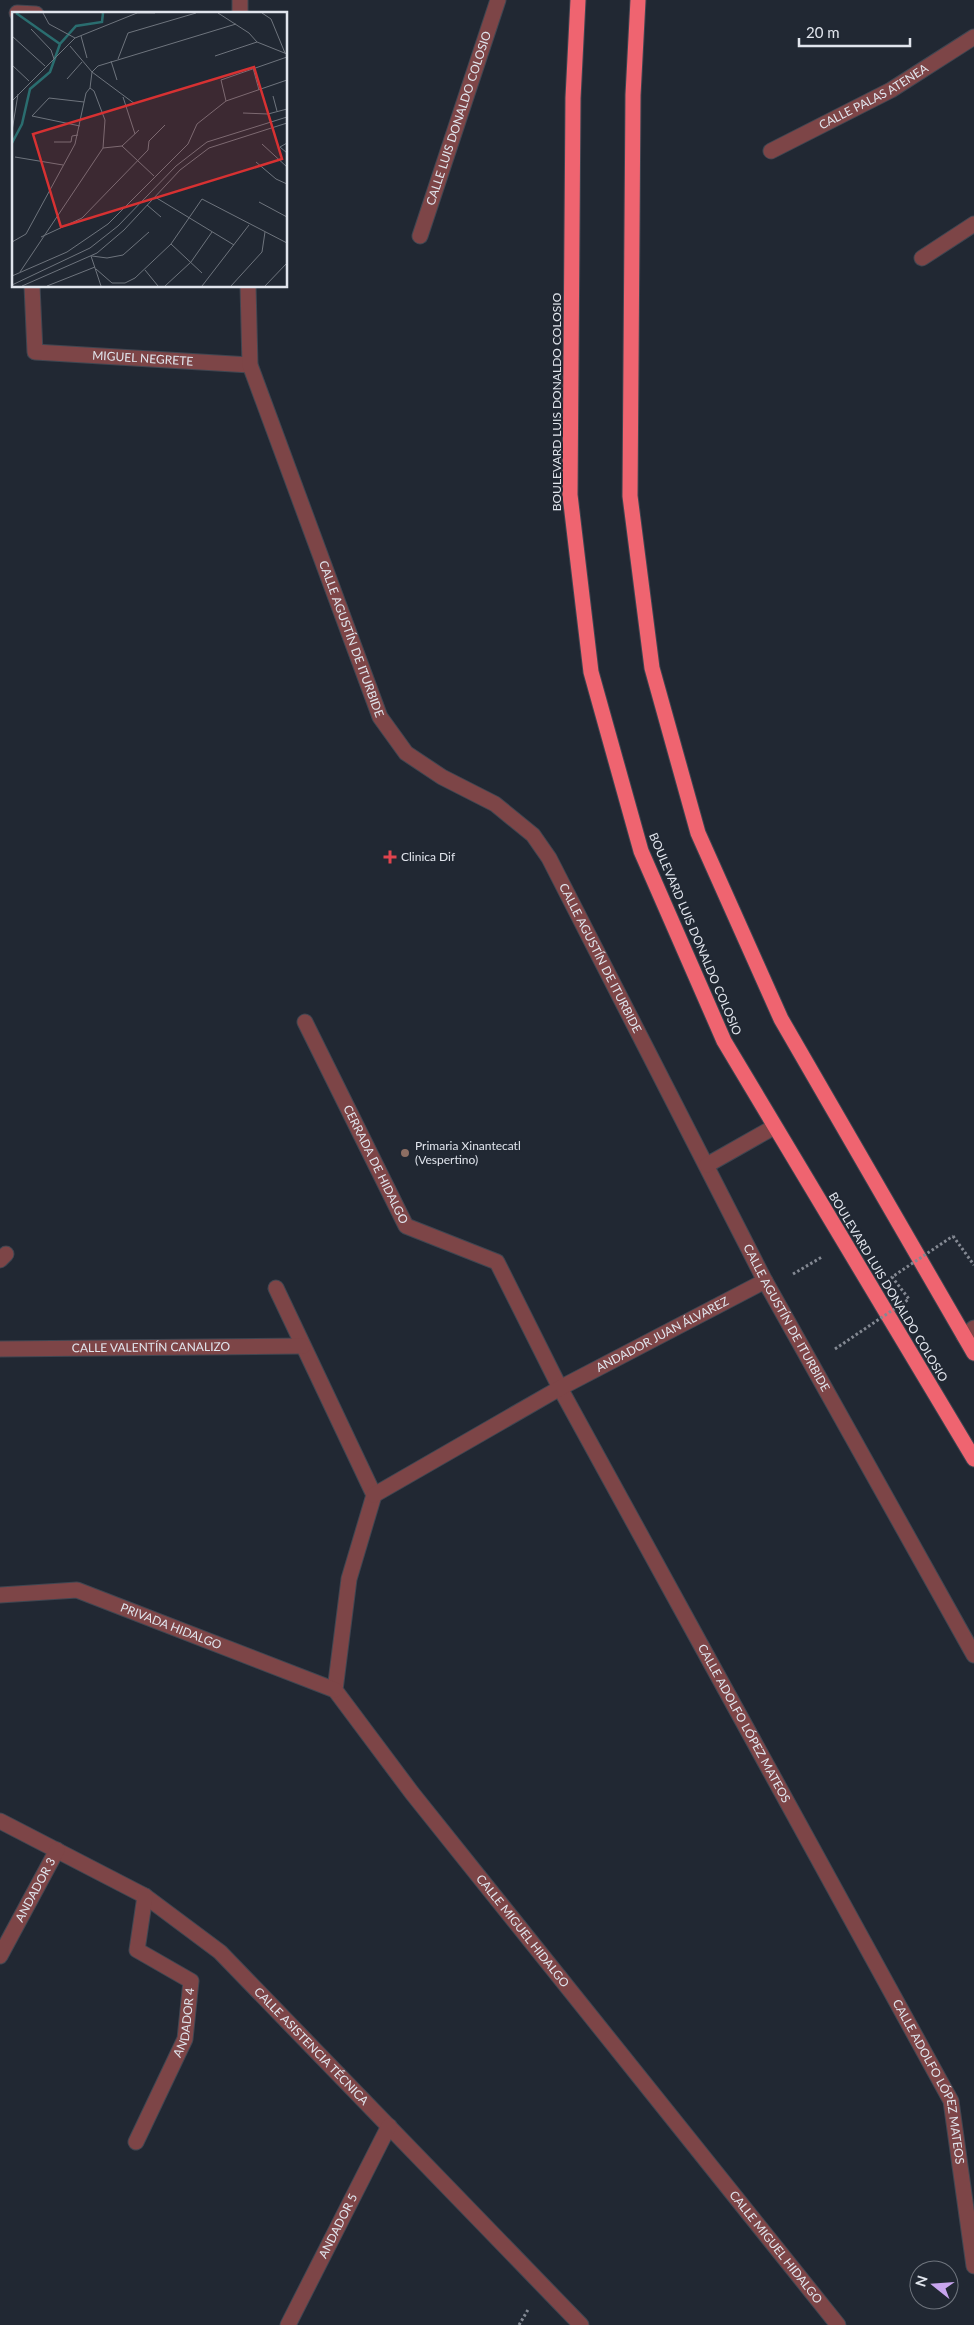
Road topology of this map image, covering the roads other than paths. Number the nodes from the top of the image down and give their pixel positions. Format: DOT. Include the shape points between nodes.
graph roads {
  1 [pos="498,0"];
  2 [pos="578,0"];
  3 [pos="638,0"];
  4 [pos="974,37"];
  5 [pos="771,152"];
  6 [pos="974,224"];
  7 [pos="420,236"];
  8 [pos="922,258"];
  9 [pos="32,288"];
  10 [pos="248,288"];
  11 [pos="250,365"];
  12 [pos="305,1022"];
  13 [pos="774,1127"];
  14 [pos="707,1165"];
  15 [pos="765,1281"];
  16 [pos="276,1288"];
  17 [pos="969,1332"];
  18 [pos="304,1346"];
  19 [pos="0,1349"];
  20 [pos="974,1353"];
  21 [pos="560,1388"];
  22 [pos="974,1459"];
  23 [pos="374,1495"];
  24 [pos="0,1595"];
  25 [pos="974,1655"];
  26 [pos="335,1690"];
  27 [pos="0,1821"];
  28 [pos="57,1850"];
  29 [pos="145,1896"];
  30 [pos="0,1956"];
  31 [pos="389,2126"];
  32 [pos="136,2142"];
  33 [pos="974,2266"];
  34 [pos="288,2325"];
  35 [pos="581,2325"];
  36 [pos="838,2325"];
  1 -- 7 [label="street, CALLE LUIS DONALDO COLOSIO"];
  2 -- 13 [label="highway, BOULEVARD LUIS DONALDO COLOSIO" via="573,98 570,495 591,672 641,851 724,1041"];
  3 -- 17 [label="highway" via="633,95 630,496 652,668 698,833 781,1019"];
  4 -- 5 [label="street, CALLE PALAS ATENEA" via="891,90"];
  6 -- 8 [label="street"];
  9 -- 11 [label="street, MIGUEL NEGRETE" via="35,352"];
  10 -- 11 [label="street, CALLE AGUSTÍN DE ITURBIDE"];
  11 -- 14 [label="street, CALLE AGUSTÍN DE ITURBIDE" via="380,717 406,754 495,804 534,835 549,858"];
  12 -- 21 [label="street, CERRADA DE HIDALGO" via="406,1226 497,1262"];
  13 -- 14 [label="street"];
  13 -- 22 [label="highway, BOULEVARD LUIS DONALDO COLOSIO"];
  14 -- 15 [label="street, CALLE AGUSTÍN DE ITURBIDE"];
  15 -- 21 [label="street, ANDADOR JUAN ÁLVAREZ"];
  15 -- 25 [label="street, CALLE AGUSTÍN DE ITURBIDE"];
  16 -- 18 [label="street"];
  17 -- 20 [label="highway"];
  18 -- 19 [label="street, CALLE VALENTÍN CANALIZO"];
  18 -- 23 [label="street"];
  21 -- 23 [label="street"];
  21 -- 33 [label="street, CALLE ADOLFO LÓPEZ MATEOS" via="951,2101"];
  23 -- 26 [label="street" via="349,1579"];
  24 -- 26 [label="street, PRIVADA HIDALGO" via="77,1590"];
  26 -- 36 [label="street, CALLE MIGUEL HIDALGO" via="412,1793"];
  27 -- 28 [label="street, CALLE ASISTENCIA TÉCNICA"];
  28 -- 29 [label="street, CALLE ASISTENCIA TÉCNICA"];
  28 -- 30 [label="street, ANDADOR 3"];
  29 -- 31 [label="street, CALLE ASISTENCIA TÉCNICA" via="220,1952"];
  29 -- 32 [label="street, ANDADOR 4" via="137,1950 191,1981 185,2039"];
  31 -- 34 [label="street, ANDADOR 5"];
  31 -- 35 [label="street, CALLE ASISTENCIA TÉCNICA"];
}
